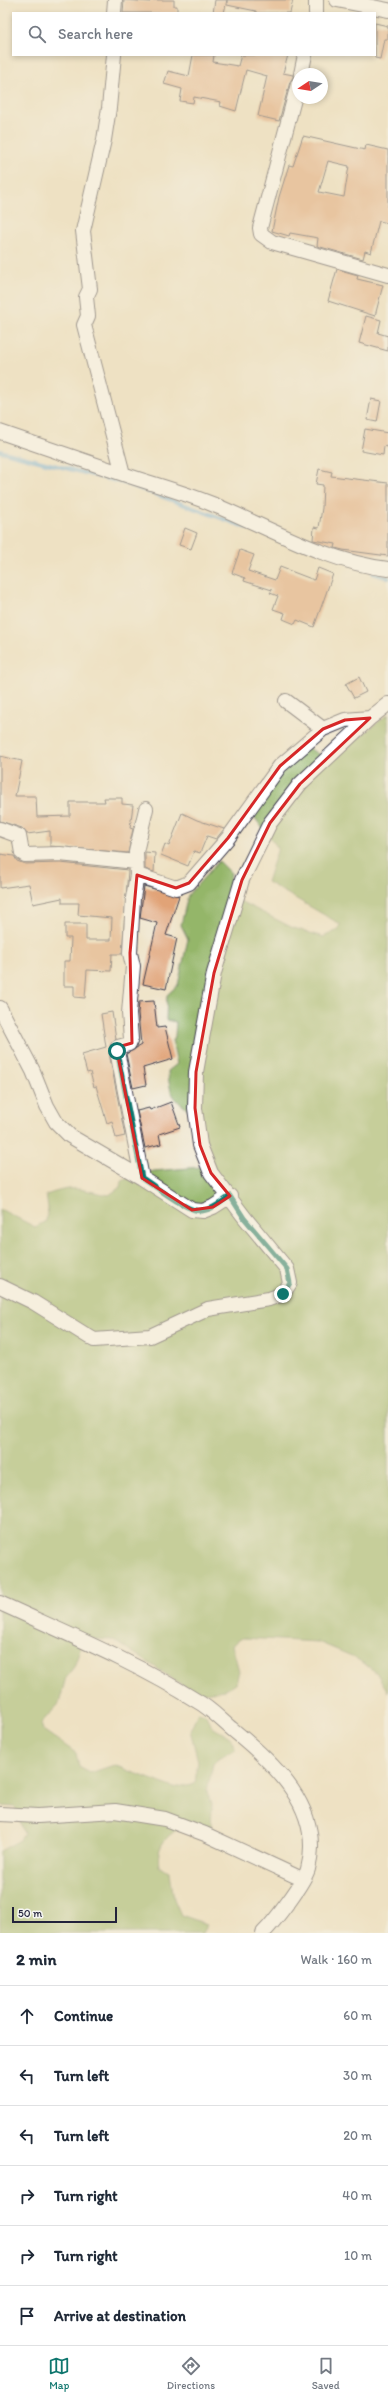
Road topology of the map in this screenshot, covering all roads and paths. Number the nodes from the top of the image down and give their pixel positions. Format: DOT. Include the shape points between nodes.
graph roads {
  1 [pos="115,0"];
  2 [pos="316,0"];
  3 [pos="336,0"];
  4 [pos="388,10"];
  5 [pos="114,12"];
  6 [pos="316,12"];
  7 [pos="114,56"];
  8 [pos="305,56"];
  9 [pos="302,68"];
  10 [pos="293,104"];
  11 [pos="388,275"];
  12 [pos="0,432"];
  13 [pos="123,474"];
  14 [pos="388,569"];
  15 [pos="286,701"];
  16 [pos="388,704"];
  17 [pos="370,718"];
  18 [pos="323,729"];
  19 [pos="146,809"];
  20 [pos="0,829"];
  21 [pos="136,868"];
  22 [pos="0,1008"];
  23 [pos="142,1178"];
  24 [pos="230,1196"];
  25 [pos="0,1286"];
  26 [pos="0,1603"];
  27 [pos="0,1814"];
  28 [pos="302,1879"];
  29 [pos="262,1933"];
  1 -- 5 [label="street"];
  2 -- 6 [label="street"];
  3 -- 4 [label="street"];
  7 -- 13 [label="street" via="104,140 83,231 90,289 86,297 88,316 84,325"];
  8 -- 9 [label="street"];
  10 -- 11 [label="street" via="260,228 261,234 272,242"];
  12 -- 13 [label="street"];
  13 -- 14 [label="street" via="211,503 327,553"];
  15 -- 18 [label="street"];
  16 -- 17 [label="street"];
  17 -- 18 [label="street" via="346,720"];
  17 -- 24 [label="street" via="300,784 270,823 242,880 214,973 198,1064 195,1108 200,1145 211,1173"];
  18 -- 21 [label="street" via="280,766 228,838 189,883 176,888"];
  19 -- 21 [label="street"];
  20 -- 21 [label="street" via="19,836 25,855 60,854"];
  21 -- 23 [label="street" via="130,954 133,966 129,1013 132,1039 129,1044 118,1047 117,1051"];
  22 -- 23 [label="street" via="56,1122 70,1136"];
  23 -- 24 [label="street" via="192,1210 203,1211"];
  24 -- 25 [label="street" via="244,1218 287,1269 290,1283 283,1294 269,1299 208,1309 150,1336 94,1340 33,1302"];
  26 -- 28 [label="street" via="138,1667 199,1702 263,1755 287,1782 305,1812 310,1842 308,1870"];
  27 -- 28 [label="street" via="38,1816 115,1811 165,1819 205,1834"];
  28 -- 29 [label="street" via="277,1919"];
}
